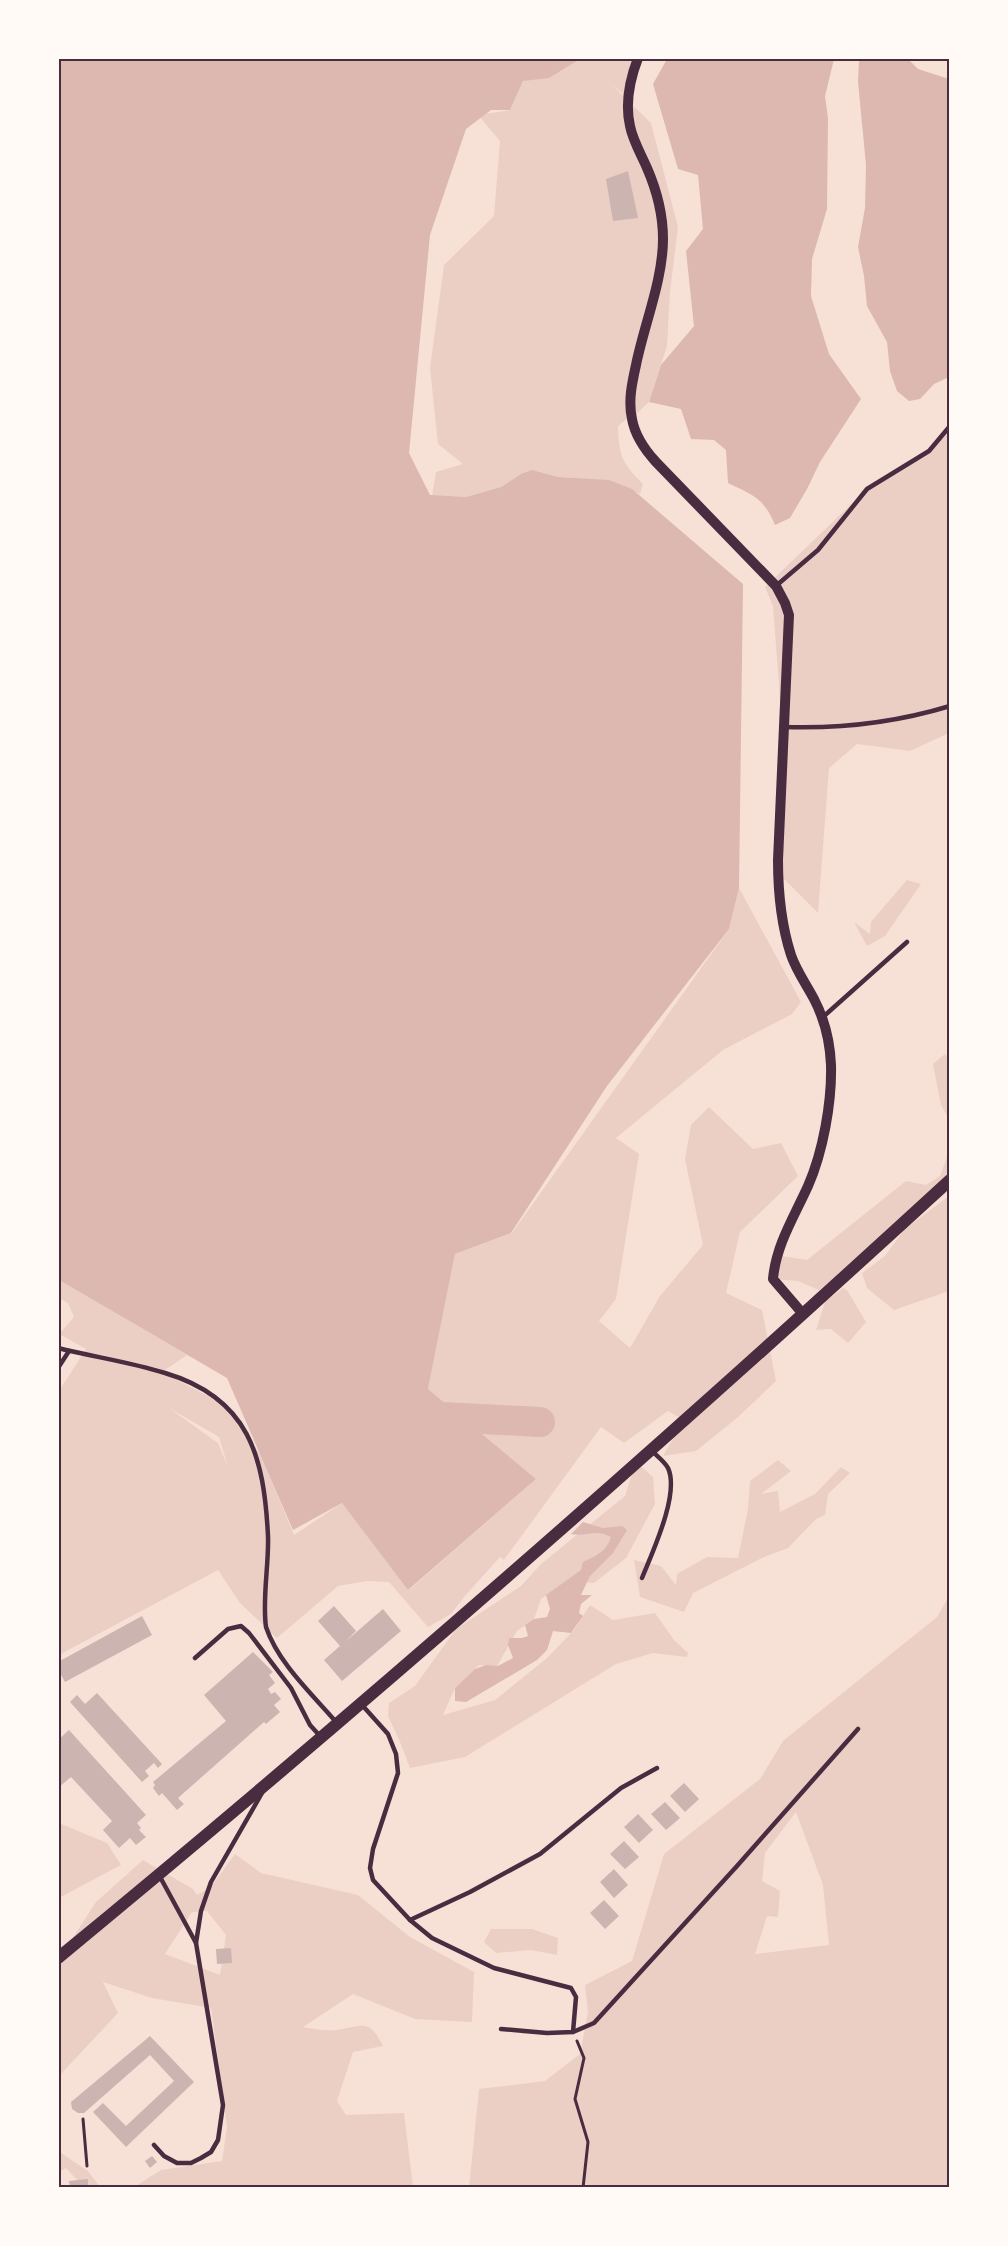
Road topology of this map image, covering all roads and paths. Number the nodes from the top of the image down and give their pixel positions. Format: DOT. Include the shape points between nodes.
graph roads {
  1 [pos="638,58"];
  2 [pos="950,426"];
  3 [pos="776,586"];
  4 [pos="950,706"];
  5 [pos="784,727"];
  6 [pos="908,942"];
  7 [pos="823,1017"];
  8 [pos="950,1180"];
  9 [pos="803,1314"];
  10 [pos="58,1348"];
  11 [pos="69,1351"];
  12 [pos="58,1368"];
  13 [pos="650,1450"];
  14 [pos="642,1578"];
  15 [pos="195,1659"];
  16 [pos="360,1703"];
  17 [pos="338,1725"];
  18 [pos="858,1729"];
  19 [pos="321,1738"];
  20 [pos="657,1768"];
  21 [pos="266,1786"];
  22 [pos="159,1875"];
  23 [pos="410,1920"];
  24 [pos="196,1943"];
  25 [pos="58,1958"];
  26 [pos="501,2029"];
  27 [pos="573,2032"];
  28 [pos="83,2119"];
  29 [pos="154,2145"];
  30 [pos="87,2166"];
  31 [pos="583,2187"];
  1 -- 3 [label="street" via="628,118 658,202 663,241 633,379 633,423 644,448 656,462"];
  2 -- 3 [label="lane" via="929,452 867,489 818,550"];
  3 -- 5 [label="street" via="785,603 789,624"];
  4 -- 5 [label="lane" via="884,723"];
  5 -- 7 [label="street" via="780,901 791,956"];
  6 -- 7 [label="lane"];
  7 -- 9 [label="street" via="831,1065 828,1110 813,1174 775,1259 773,1279"];
  8 -- 9 [label="main road"];
  9 -- 13 [label="main road"];
  10 -- 11 [label="lane"];
  11 -- 12 [label="lane"];
  11 -- 17 [label="lane" via="166,1373 198,1385 221,1400 237,1418 253,1443 263,1480 268,1536 266,1627 291,1669"];
  13 -- 14 [label="lane" via="668,1468 670,1482 664,1527"];
  13 -- 16 [label="main road"];
  15 -- 19 [label="lane" via="228,1629 241,1626 291,1688"];
  16 -- 17 [label="main road"];
  16 -- 23 [label="lane" via="388,1734 398,1773 372,1849 370,1868 373,1880"];
  17 -- 19 [label="main road"];
  18 -- 27 [label="lane" via="594,2023"];
  19 -- 21 [label="main road"];
  20 -- 23 [label="lane" via="621,1788 540,1854"];
  21 -- 22 [label="main road"];
  21 -- 24 [label="lane" via="211,1882"];
  22 -- 24 [label="lane"];
  22 -- 25 [label="main road"];
  23 -- 27 [label="lane" via="432,1938 494,1968 571,1988 576,1997"];
  24 -- 29 [label="lane" via="223,2105 222,2122 211,2152 190,2163 177,2163"];
  26 -- 27 [label="lane"];
  27 -- 31 [label="path" via="584,2058 576,2100 588,2142"];
  28 -- 30 [label="path"];
}
